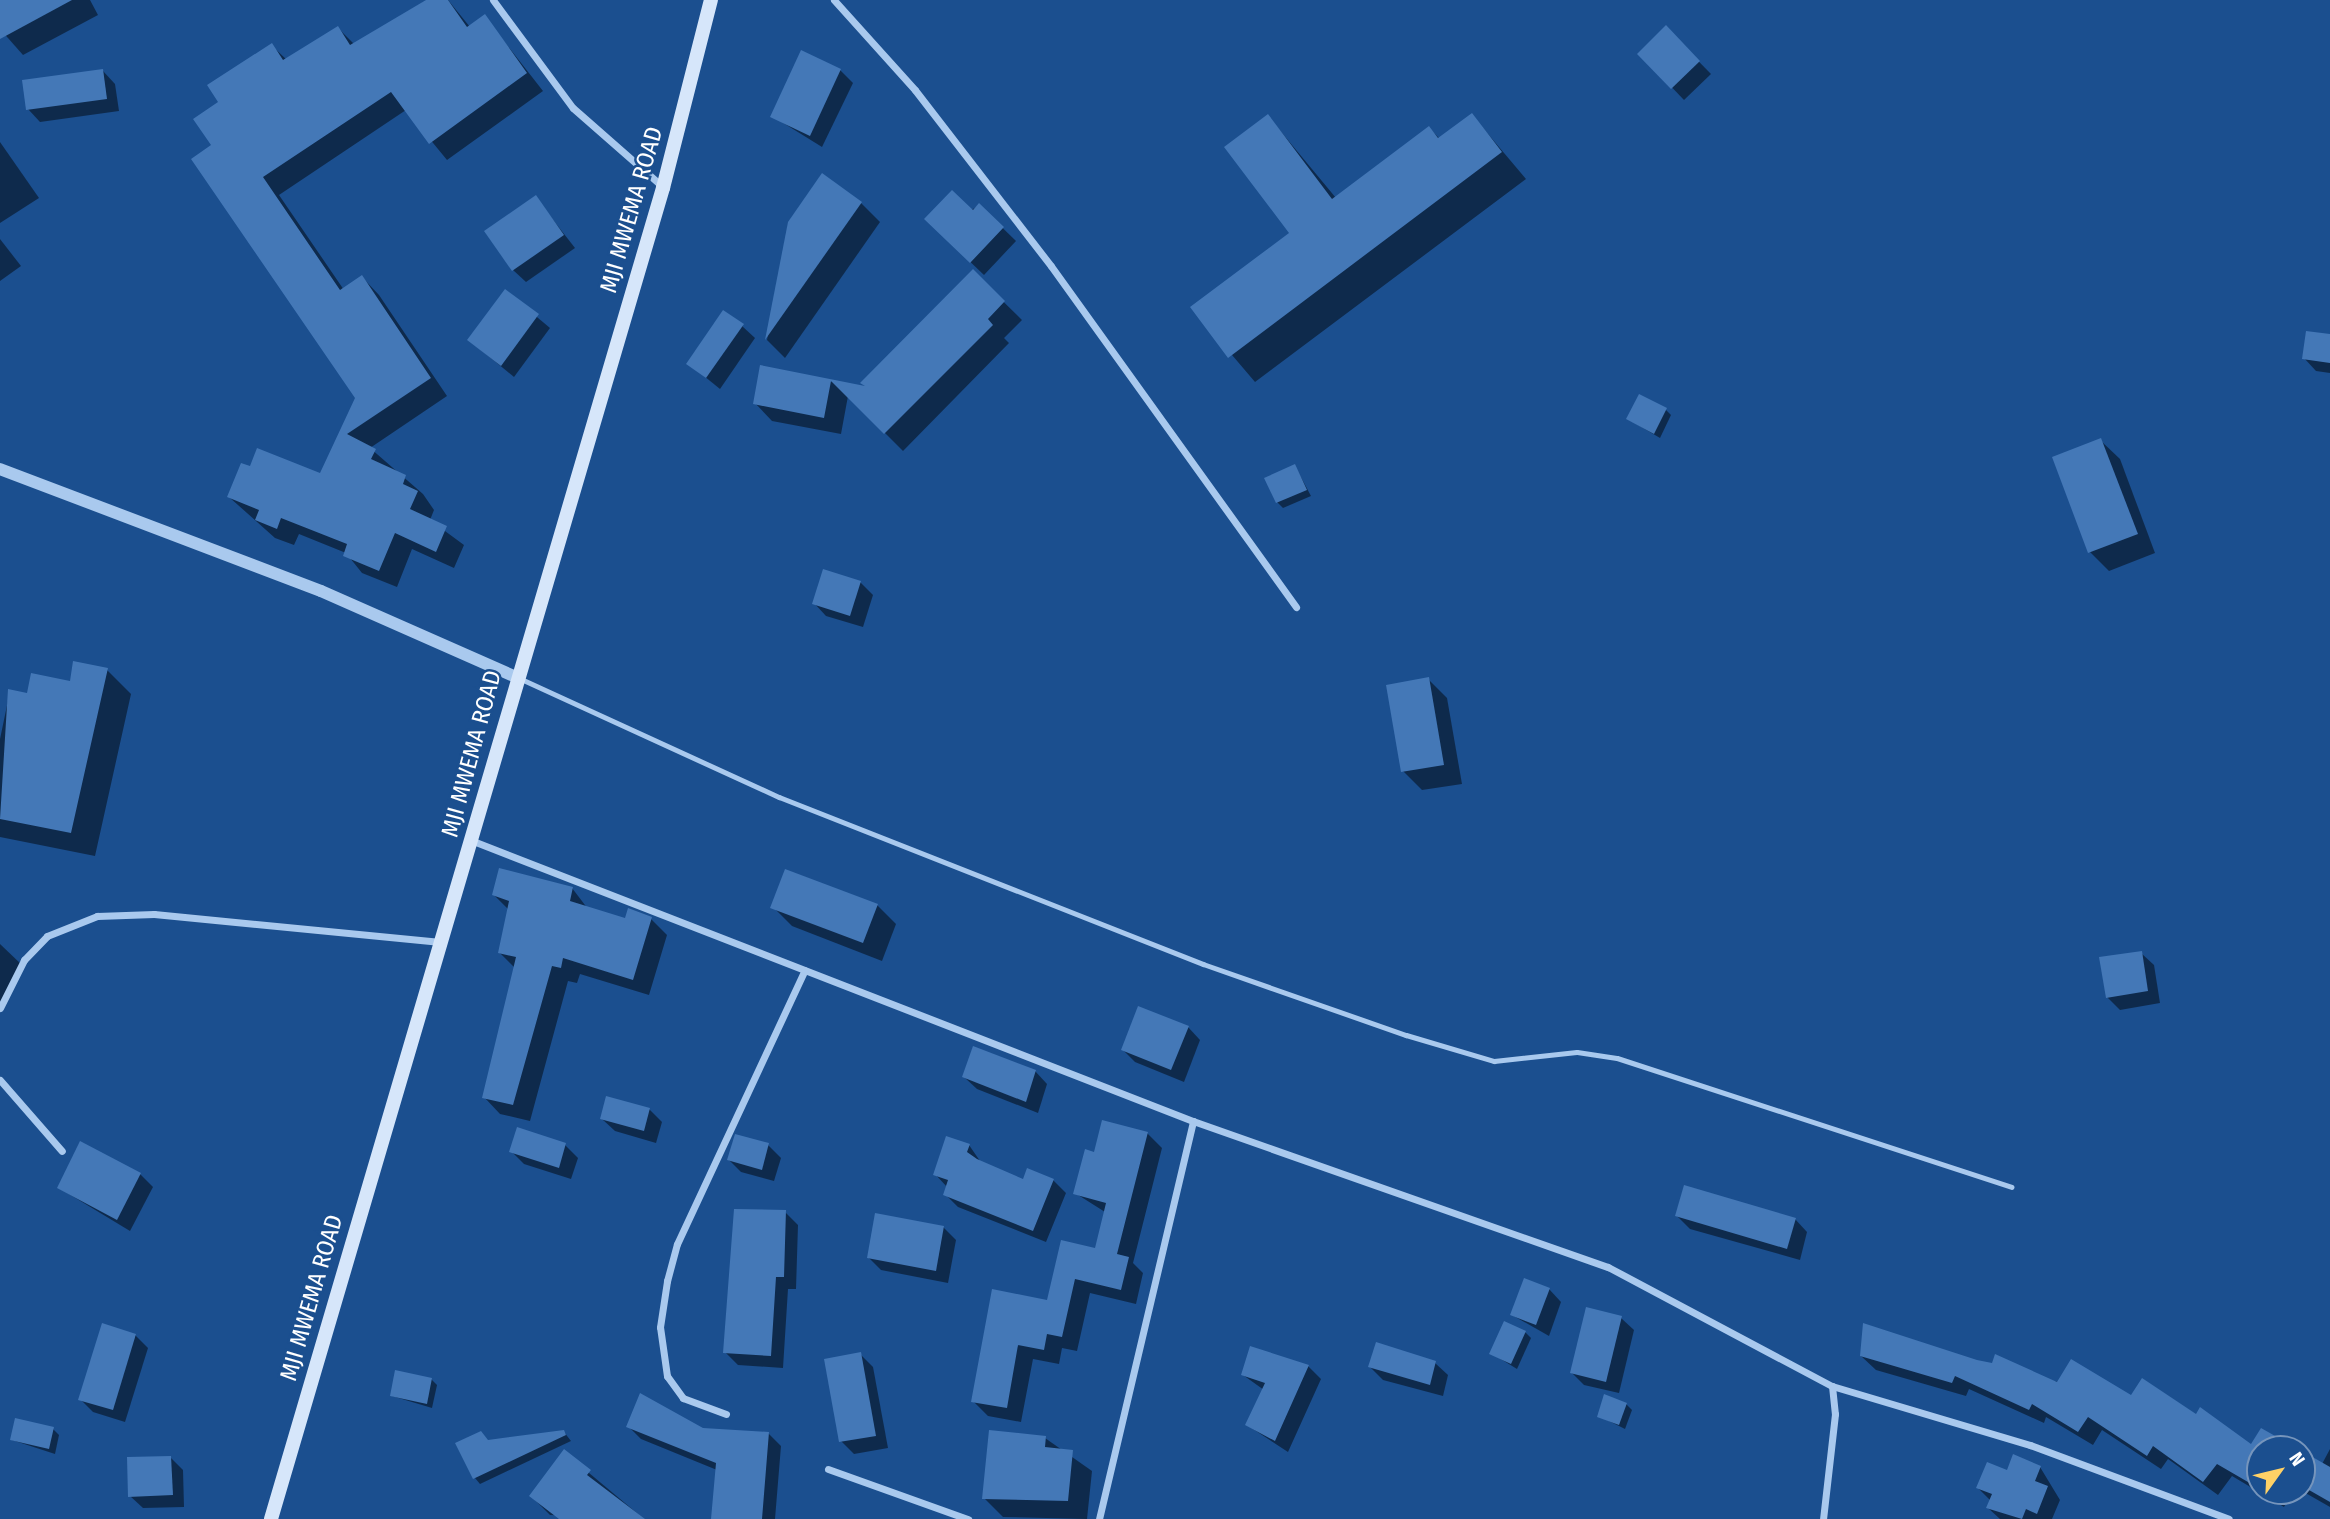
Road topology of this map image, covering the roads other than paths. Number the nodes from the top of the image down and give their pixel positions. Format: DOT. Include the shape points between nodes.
graph roads {
  1 [pos="493,0"];
  2 [pos="711,0"];
  3 [pos="834,0"];
  4 [pos="663,188"];
  5 [pos="0,469"];
  6 [pos="1296,607"];
  7 [pos="516,677"];
  8 [pos="473,841"];
  9 [pos="441,942"];
  10 [pos="805,970"];
  11 [pos="0,1008"];
  12 [pos="0,1080"];
  13 [pos="1193,1121"];
  14 [pos="62,1151"];
  15 [pos="2011,1187"];
  16 [pos="1832,1386"];
  17 [pos="726,1414"];
  18 [pos="828,1469"];
  19 [pos="271,1519"];
  20 [pos="968,1519"];
  21 [pos="1099,1519"];
  22 [pos="1823,1519"];
  23 [pos="2229,1519"];
  1 -- 4 [label="street" via="573,108"];
  2 -- 4 [label="main road, MJI MWEMA ROAD"];
  3 -- 6 [label="street" via="875,40 1051,266"];
  4 -- 7 [label="main road, MJI MWEMA ROAD"];
  5 -- 7 [label="street" via="321,591"];
  7 -- 8 [label="main road, MJI MWEMA ROAD"];
  7 -- 15 [label="lane" via="792,802 1203,964 1406,1035 1494,1061 1577,1052 1617,1058"];
  8 -- 9 [label="main road, MJI MWEMA ROAD"];
  8 -- 10 [label="street"];
  9 -- 11 [label="street" via="154,914 97,916 47,936 24,960"];
  9 -- 19 [label="main road, MJI MWEMA ROAD"];
  10 -- 13 [label="street"];
  10 -- 17 [label="street" via="677,1244 667,1282 660,1327 667,1376 683,1398"];
  12 -- 14 [label="street"];
  13 -- 16 [label="street" via="1608,1267"];
  13 -- 21 [label="street"];
  16 -- 22 [label="street" via="1835,1415"];
  16 -- 23 [label="street" via="2030,1445"];
  18 -- 20 [label="street"];
}
